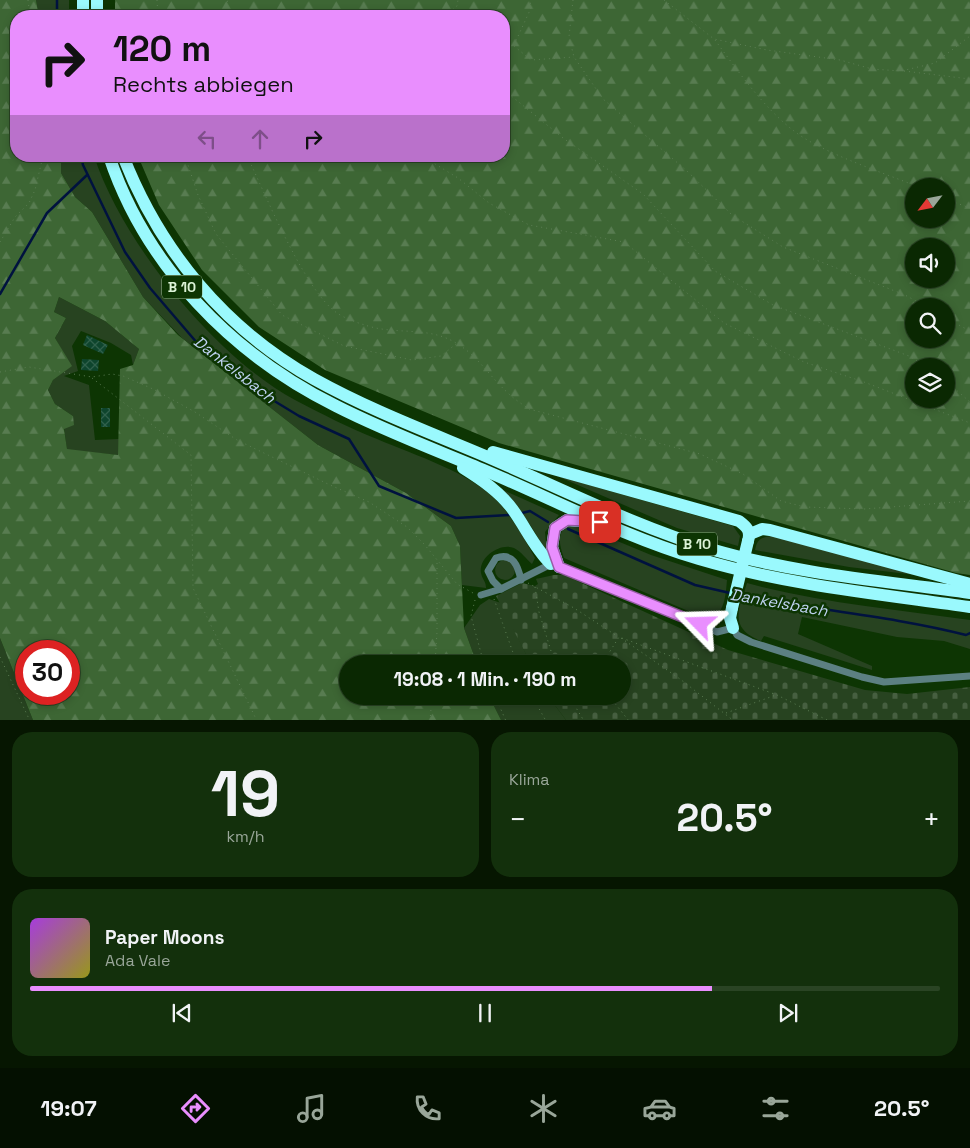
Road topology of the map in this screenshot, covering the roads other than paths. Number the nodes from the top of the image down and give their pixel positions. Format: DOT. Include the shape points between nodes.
graph roads {
  1 [pos="111,162"];
  2 [pos="126,162"];
  3 [pos="440,437"];
  4 [pos="434,449"];
  5 [pos="600,522"];
  6 [pos="749,537"];
  7 [pos="555,565"];
  8 [pos="521,580"];
  9 [pos="970,584"];
  10 [pos="502,589"];
  11 [pos="970,592"];
  12 [pos="481,595"];
  13 [pos="970,607"];
  14 [pos="733,628"];
  15 [pos="970,676"];
  1 -- 4 [label="highway, B 10" via="130,206 161,259 200,308 225,331 271,368 336,406"];
  2 -- 3 [label="highway, B 10" via="142,199 177,258 234,322 314,378"];
  3 -- 6 [label="highway" via="740,522 745,525"];
  3 -- 11 [label="highway, B 10" via="642,523 715,550 823,572"];
  4 -- 5 [label="highway, B 10"];
  4 -- 7 [label="highway" via="497,493 512,509 541,554"];
  5 -- 7 [label="highway" via="567,520 555,528 552,547"];
  5 -- 13 [label="highway, B 10" via="696,558 736,569 808,584"];
  6 -- 9 [label="highway" via="762,529 770,530"];
  6 -- 14 [label="highway, bridge" via="730,618"];
  7 -- 8 [label="street"];
  7 -- 14 [label="street" via="717,632"];
  8 -- 10 [label="street"];
  8 -- 10 [label="street" via="513,559 496,558 488,571"];
  10 -- 12 [label="street"];
  14 -- 15 [label="street" via="743,639 751,642 873,680 902,682"];
}
